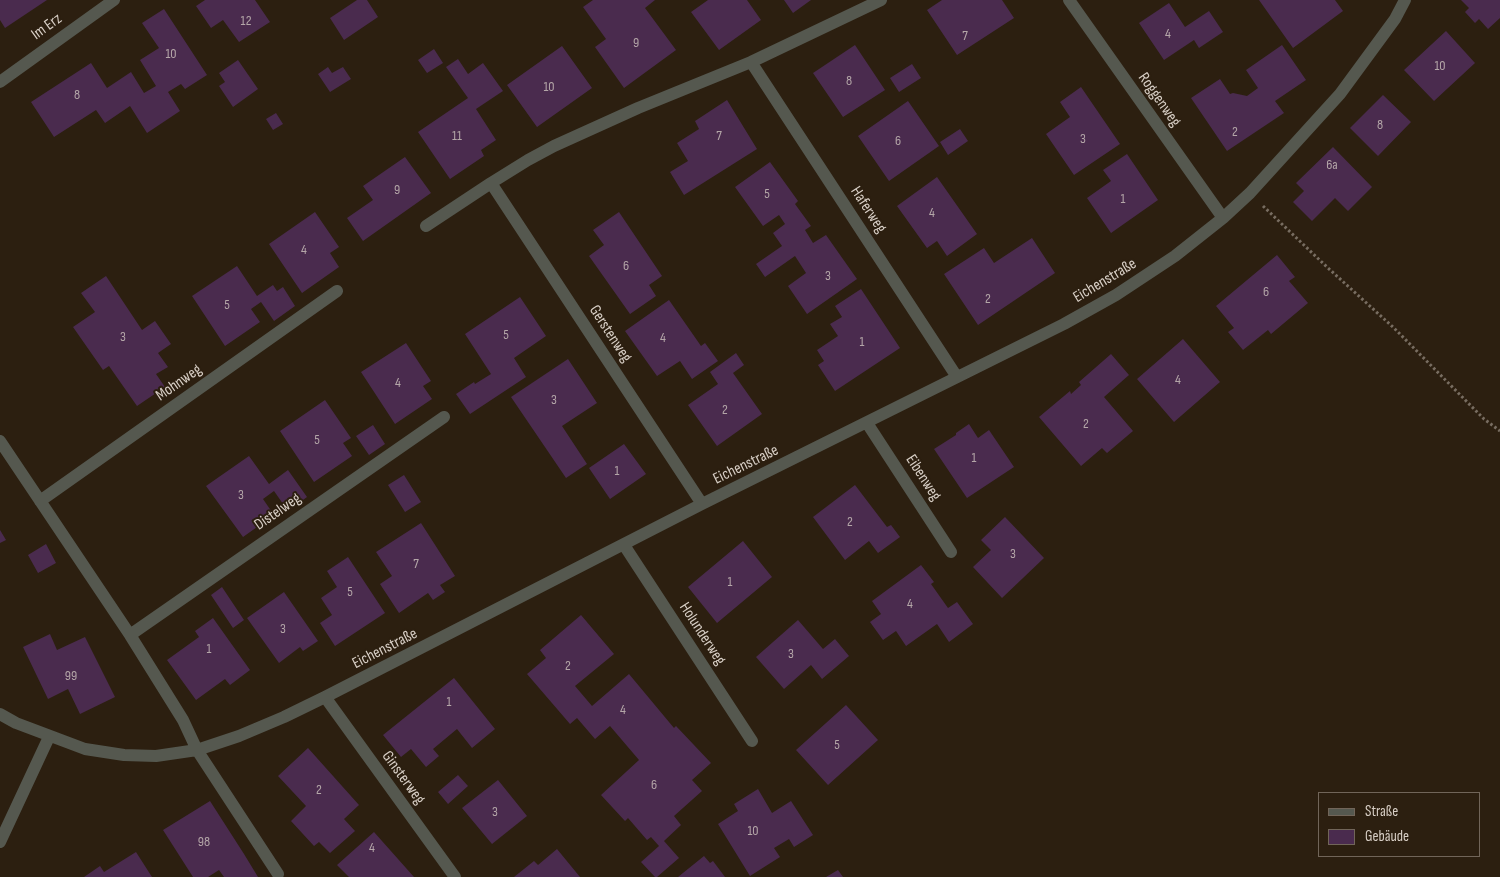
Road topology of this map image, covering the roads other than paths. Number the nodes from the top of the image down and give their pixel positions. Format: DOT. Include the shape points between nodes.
graph roads {
  1 [pos="114,0"];
  2 [pos="882,0"];
  3 [pos="1070,0"];
  4 [pos="1405,0"];
  5 [pos="751,62"];
  6 [pos="0,82"];
  7 [pos="491,183"];
  8 [pos="1223,218"];
  9 [pos="426,226"];
  10 [pos="337,291"];
  11 [pos="957,376"];
  12 [pos="444,417"];
  13 [pos="868,422"];
  14 [pos="0,441"];
  15 [pos="40,501"];
  16 [pos="702,504"];
  17 [pos="624,545"];
  18 [pos="950,552"];
  19 [pos="130,635"];
  20 [pos="325,697"];
  21 [pos="0,714"];
  22 [pos="49,736"];
  23 [pos="752,741"];
  24 [pos="197,750"];
  25 [pos="0,842"];
  26 [pos="278,874"];
  27 [pos="455,877"];
  1 -- 6 [label="street, Im Erz"];
  2 -- 5 [label="street"];
  3 -- 8 [label="street, Roggenweg"];
  4 -- 8 [label="street, Eichenstraße" via="1395,19 1340,94"];
  5 -- 7 [label="street" via="554,146"];
  5 -- 11 [label="street, Haferweg"];
  7 -- 9 [label="street"];
  7 -- 16 [label="street, Gerstenweg"];
  8 -- 11 [label="street, Eichenstraße" via="1175,256 1116,295"];
  10 -- 15 [label="street, Mohnweg"];
  11 -- 13 [label="street, Eichenstraße"];
  12 -- 19 [label="street, Distelweg"];
  13 -- 16 [label="street, Eichenstraße"];
  13 -- 18 [label="street, Eibenweg"];
  14 -- 15 [label="street"];
  15 -- 19 [label="street"];
  16 -- 17 [label="street, Eichenstraße"];
  17 -- 20 [label="street, Eichenstraße"];
  17 -- 23 [label="street, Holunderweg"];
  19 -- 24 [label="street" via="183,720"];
  20 -- 24 [label="street, Eichenstraße" via="239,736"];
  20 -- 27 [label="street, Ginsterweg"];
  21 -- 22 [label="street, Eichenstraße"];
  22 -- 24 [label="street, Eichenstraße" via="85,749 124,755 156,756"];
  22 -- 25 [label="street"];
  24 -- 26 [label="street"];
}
